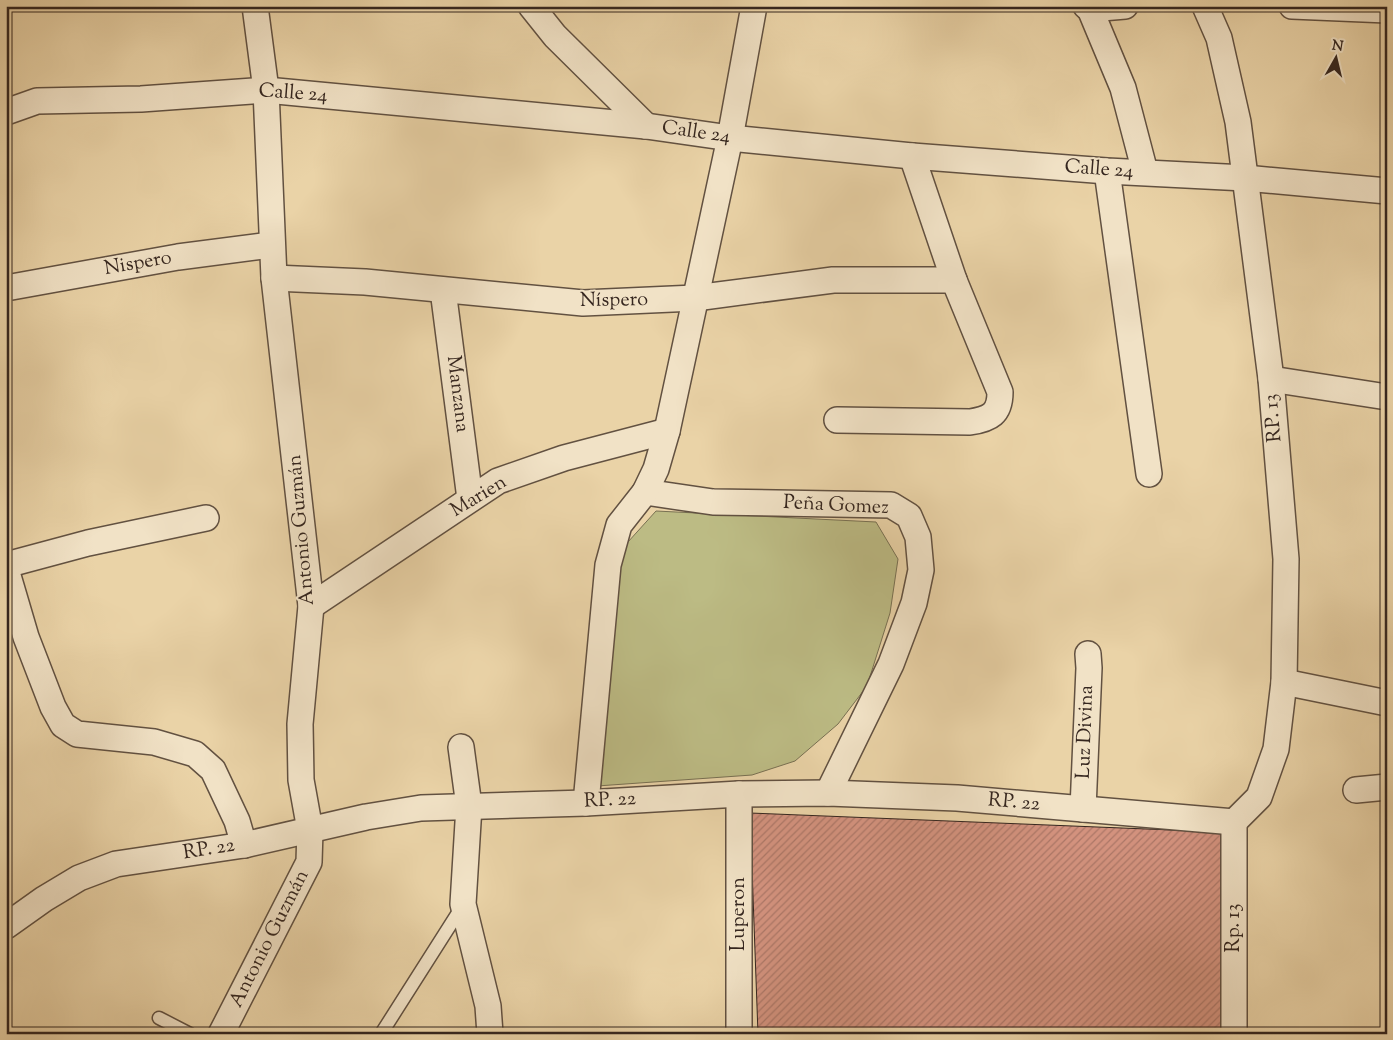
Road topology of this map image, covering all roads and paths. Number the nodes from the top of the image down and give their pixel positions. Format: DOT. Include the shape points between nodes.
graph roads {
  1 [pos="255,6"];
  2 [pos="531,6"];
  3 [pos="754,6"];
  4 [pos="1125,6"];
  5 [pos="1205,6"];
  6 [pos="1292,6"];
  7 [pos="1088,8"];
  8 [pos="1387,10"];
  9 [pos="266,90"];
  10 [pos="6,112"];
  11 [pos="646,126"];
  12 [pos="730,138"];
  13 [pos="912,156"];
  14 [pos="1107,171"];
  15 [pos="1144,172"];
  16 [pos="1245,178"];
  17 [pos="1387,191"];
  18 [pos="271,245"];
  19 [pos="274,278"];
  20 [pos="954,280"];
  21 [pos="6,288"];
  22 [pos="444,290"];
  23 [pos="695,298"];
  24 [pos="1271,379"];
  25 [pos="1387,397"];
  26 [pos="838,420"];
  27 [pos="667,431"];
  28 [pos="1149,474"];
  29 [pos="645,492"];
  30 [pos="470,499"];
  31 [pos="206,518"];
  32 [pos="6,567"];
  33 [pos="311,606"];
  34 [pos="16,640"];
  35 [pos="1088,654"];
  36 [pos="1284,682"];
  37 [pos="1387,702"];
  38 [pos="461,747"];
  39 [pos="1387,787"];
  40 [pos="1356,790"];
  41 [pos="828,793"];
  42 [pos="739,794"];
  43 [pos="586,803"];
  44 [pos="468,806"];
  45 [pos="1084,809"];
  46 [pos="1234,822"];
  47 [pos="310,830"];
  48 [pos="244,845"];
  49 [pos="464,904"];
  50 [pos="6,926"];
  51 [pos="159,1018"];
  52 [pos="190,1034"];
  53 [pos="221,1034"];
  54 [pos="382,1034"];
  55 [pos="490,1034"];
  56 [pos="739,1034"];
  57 [pos="1234,1034"];
  1 -- 9 [label="street, Antonio Guzmán"];
  2 -- 11 [label="street" via="555,36"];
  3 -- 12 [label="street"];
  4 -- 7 [label="street"];
  5 -- 16 [label="street, RP. 13" via="1219,38 1238,122"];
  6 -- 8 [label="street"];
  7 -- 15 [label="street" via="1123,88"];
  9 -- 10 [label="street, Calle 24" via="37,101"];
  9 -- 11 [label="street, Calle 24"];
  9 -- 18 [label="street, Antonio Guzmán"];
  11 -- 12 [label="street, Calle 24"];
  12 -- 13 [label="street, Calle 24"];
  12 -- 23 [label="street"];
  13 -- 14 [label="street, Calle 24"];
  13 -- 20 [label="street"];
  14 -- 15 [label="street, Calle 24"];
  14 -- 28 [label="street"];
  15 -- 16 [label="street, Calle 24"];
  16 -- 17 [label="street, Calle 24"];
  16 -- 24 [label="street, RP. 13"];
  18 -- 19 [label="street, Antonio Guzmán"];
  18 -- 21 [label="street, Nispero" via="178,257"];
  19 -- 22 [label="street, Níspero"];
  19 -- 33 [label="street, Antonio Guzmán"];
  20 -- 23 [label="street, Níspero" via="832,280"];
  20 -- 26 [label="street" via="1000,392 1000,404 994,414 970,422"];
  22 -- 23 [label="street, Níspero" via="583,303"];
  22 -- 30 [label="street, Manzana"];
  23 -- 27 [label="street"];
  24 -- 25 [label="street"];
  24 -- 36 [label="street, RP. 13" via="1286,559"];
  27 -- 29 [label="street" via="656,469"];
  27 -- 30 [label="street, Marien" via="564,458 498,481"];
  29 -- 41 [label="street, Peña Gomez" via="713,502 891,505 909,516 918,537 920,554 914,603 891,664"];
  29 -- 43 [label="street" via="619,524 608,565"];
  30 -- 33 [label="street, Marien"];
  31 -- 32 [label="street" via="88,543"];
  32 -- 34 [label="street"];
  33 -- 47 [label="street, Antonio Guzmán" via="300,724 301,780"];
  34 -- 48 [label="street" via="63,725 77,734 154,742 195,754 213,770 237,821"];
  35 -- 45 [label="street, Luz Divina"];
  36 -- 37 [label="street"];
  36 -- 46 [label="street, RP. 13" via="1276,749 1259,797"];
  38 -- 44 [label="street"];
  39 -- 40 [label="street"];
  41 -- 42 [label="street, RP. 22"];
  41 -- 45 [label="street, RP. 22" via="957,798"];
  42 -- 43 [label="street, RP. 22"];
  42 -- 56 [label="street, Luperon"];
  43 -- 44 [label="street, RP. 22"];
  44 -- 47 [label="street, RP. 22" via="420,808"];
  44 -- 49 [label="street"];
  45 -- 46 [label="street, RP. 22"];
  46 -- 57 [label="street, Rp. 13"];
  47 -- 48 [label="street, RP. 22"];
  47 -- 53 [label="street, Antonio Guzmán" via="309,862"];
  48 -- 50 [label="street, RP. 22" via="100,869 60,889"];
  49 -- 54 [label="lane"];
  49 -- 55 [label="street" via="488,1006"];
  51 -- 52 [label="lane"];
}
